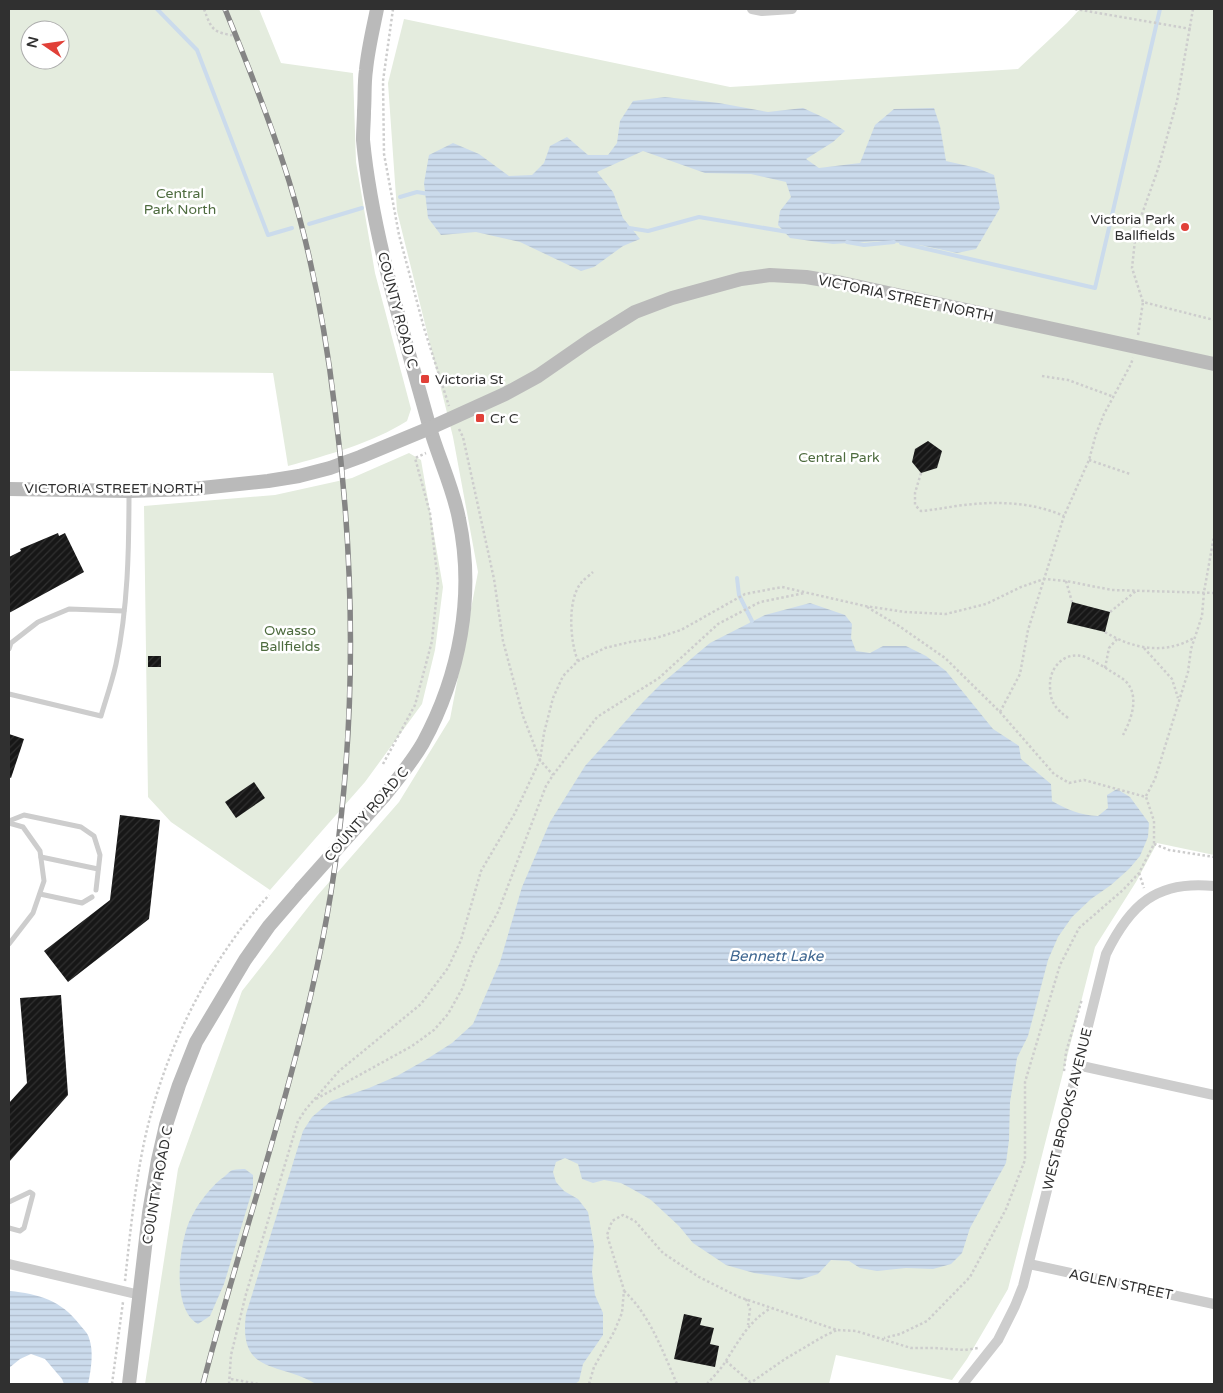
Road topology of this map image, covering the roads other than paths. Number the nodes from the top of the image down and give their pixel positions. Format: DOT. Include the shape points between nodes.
graph roads {
  1 [pos="377,9"];
  2 [pos="752,9"];
  3 [pos="792,9"];
  4 [pos="1214,364"];
  5 [pos="430,428"];
  6 [pos="9,489"];
  7 [pos="129,491"];
  8 [pos="124,611"];
  9 [pos="9,649"];
  10 [pos="9,694"];
  11 [pos="9,822"];
  12 [pos="41,857"];
  13 [pos="98,869"];
  14 [pos="1214,886"];
  15 [pos="96,890"];
  16 [pos="40,894"];
  17 [pos="92,897"];
  18 [pos="9,944"];
  19 [pos="1077,1065"];
  20 [pos="1214,1095"];
  21 [pos="9,1202"];
  22 [pos="9,1228"];
  23 [pos="9,1264"];
  24 [pos="1028,1264"];
  25 [pos="140,1295"];
  26 [pos="1214,1304"];
  27 [pos="129,1384"];
  28 [pos="963,1384"];
  1 -- 5 [label="main road, COUNTY ROAD C" via="366,70 363,138 383,255"];
  2 -- 3 [label="street"];
  4 -- 5 [label="main road, VICTORIA STREET NORTH" via="842,283 770,275 732,281 635,312 538,376"];
  5 -- 7 [label="main road, VICTORIA STREET NORTH" via="342,464 299,476 192,490"];
  5 -- 25 [label="main road, COUNTY ROAD C, bridge" via="454,496 462,533 466,593 463,625 448,686 423,742 407,768 270,926 245,960 196,1042 176,1093 158,1160"];
  6 -- 7 [label="main road, VICTORIA STREET NORTH"];
  7 -- 8 [label="lane" via="129,560"];
  8 -- 9 [label="lane" via="69,609 38,622 11,643"];
  8 -- 10 [label="lane" via="116,665 101,716"];
  11 -- 12 [label="lane" via="23,827"];
  11 -- 13 [label="lane" via="24,815 81,827 94,836 100,855"];
  12 -- 13 [label="lane"];
  12 -- 16 [label="lane" via="44,881"];
  13 -- 15 [label="lane"];
  14 -- 19 [label="street, WEST BROOKS AVENUE" via="1194,884 1162,891 1125,921 1106,954"];
  16 -- 17 [label="lane" via="82,903"];
  16 -- 18 [label="lane" via="32,913"];
  19 -- 20 [label="street"];
  19 -- 24 [label="street, WEST BROOKS AVENUE"];
  21 -- 22 [label="lane" via="30,1192 33,1194 24,1228 20,1231"];
  23 -- 25 [label="street"];
  24 -- 26 [label="street, AGLEN STREET"];
  24 -- 28 [label="street, WEST BROOKS AVENUE" via="1006,1326"];
  25 -- 27 [label="main road, COUNTY ROAD C"];
}
